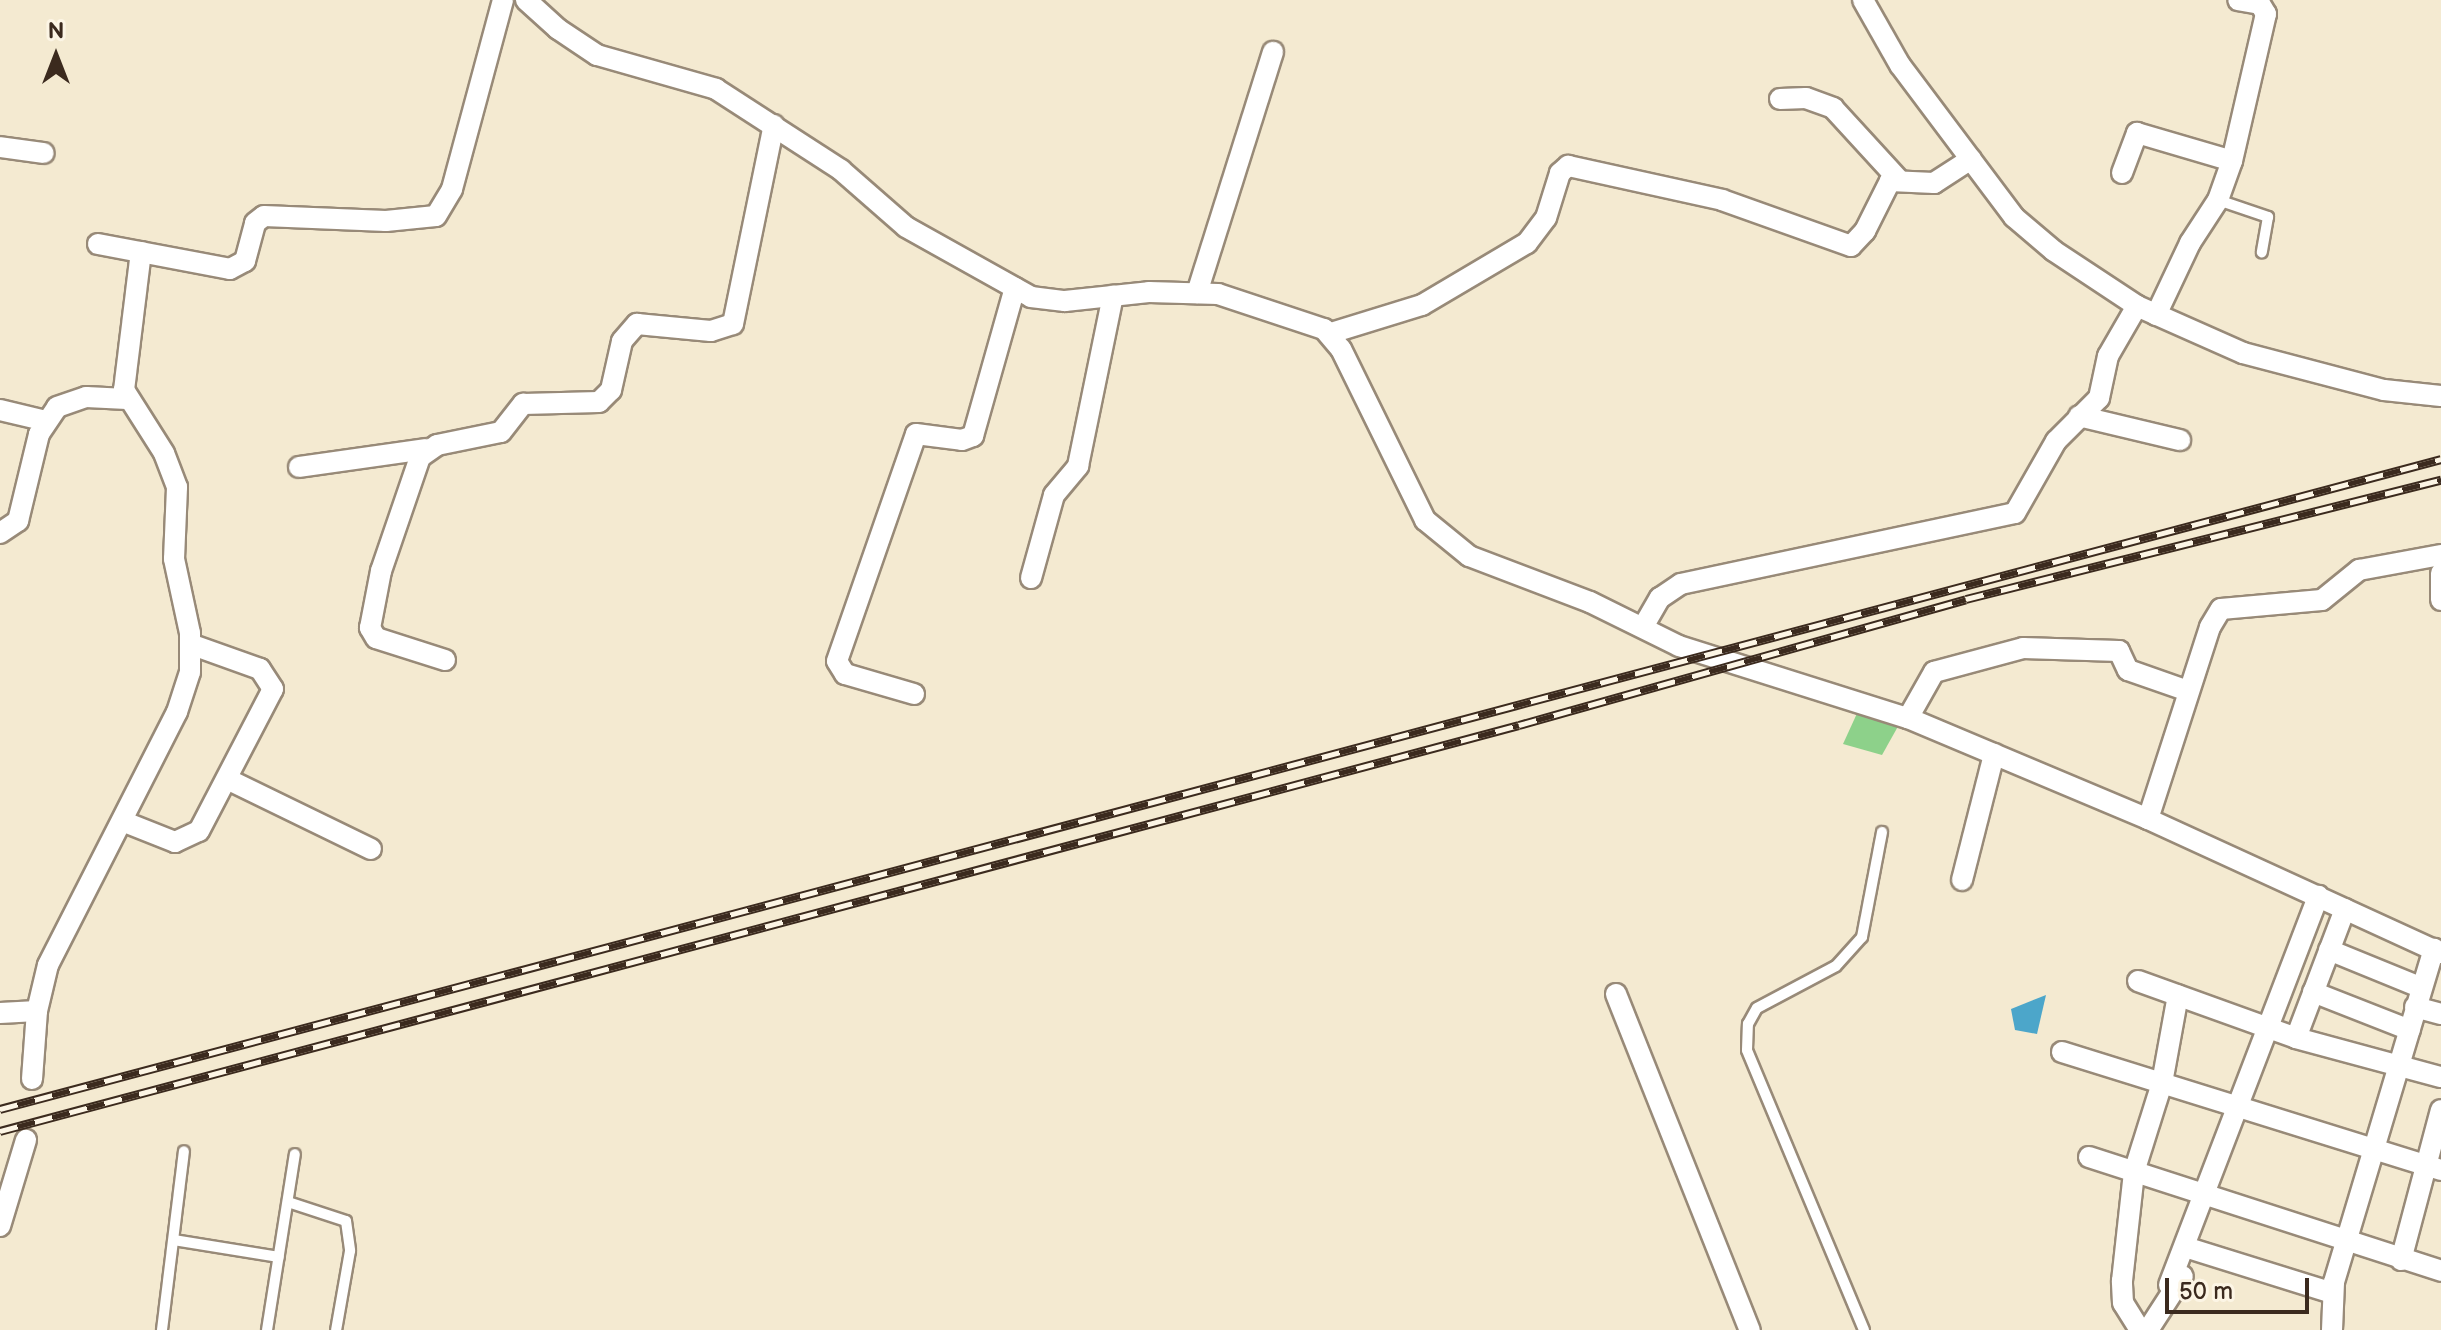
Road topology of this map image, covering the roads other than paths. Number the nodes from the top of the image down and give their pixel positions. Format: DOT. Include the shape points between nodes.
graph roads {
  1 [pos="503,0"];
  2 [pos="526,0"];
  3 [pos="1863,0"];
  4 [pos="2238,0"];
  5 [pos="1273,52"];
  6 [pos="1780,99"];
  7 [pos="774,125"];
  8 [pos="0,147"];
  9 [pos="44,153"];
  10 [pos="1971,159"];
  11 [pos="2232,161"];
  12 [pos="2122,173"];
  13 [pos="1898,179"];
  14 [pos="2218,200"];
  15 [pos="98,244"];
  16 [pos="141,252"];
  17 [pos="2262,252"];
  18 [pos="1015,288"];
  19 [pos="1197,293"];
  20 [pos="1113,296"];
  21 [pos="2137,306"];
  22 [pos="2156,315"];
  23 [pos="1331,333"];
  24 [pos="2441,396"];
  25 [pos="127,399"];
  26 [pos="0,410"];
  27 [pos="2079,416"];
  28 [pos="46,421"];
  29 [pos="2180,440"];
  30 [pos="426,449"];
  31 [pos="299,467"];
  32 [pos="0,533"];
  33 [pos="2441,555"];
  34 [pos="2441,573"];
  35 [pos="1031,578"];
  36 [pos="2441,600"];
  37 [pos="1643,627"];
  38 [pos="190,644"];
  39 [pos="445,660"];
  40 [pos="2188,691"];
  41 [pos="914,694"];
  42 [pos="1908,718"];
  43 [pos="1994,754"];
  44 [pos="227,779"];
  45 [pos="2148,819"];
  46 [pos="122,821"];
  47 [pos="1882,832"];
  48 [pos="371,849"];
  49 [pos="1962,880"];
  50 [pos="2318,896"];
  51 [pos="2345,909"];
  52 [pos="2329,950"];
  53 [pos="2438,951"];
  54 [pos="2138,981"];
  55 [pos="2313,992"];
  56 [pos="1616,994"];
  57 [pos="2178,995"];
  58 [pos="2419,998"];
  59 [pos="37,1011"];
  60 [pos="0,1013"];
  61 [pos="2441,1014"];
  62 [pos="2267,1027"];
  63 [pos="2410,1030"];
  64 [pos="2296,1038"];
  65 [pos="2062,1052"];
  66 [pos="2398,1067"];
  67 [pos="2441,1077"];
  68 [pos="32,1079"];
  69 [pos="2162,1083"];
  70 [pos="2239,1107"];
  71 [pos="2441,1110"];
  72 [pos="26,1140"];
  73 [pos="2373,1149"];
  74 [pos="184,1151"];
  75 [pos="295,1154"];
  76 [pos="2089,1157"];
  77 [pos="2433,1167"];
  78 [pos="2134,1172"];
  79 [pos="2206,1197"];
  80 [pos="288,1202"];
  81 [pos="0,1226"];
  82 [pos="174,1240"];
  83 [pos="2347,1244"];
  84 [pos="2192,1250"];
  85 [pos="279,1257"];
  86 [pos="2401,1260"];
  87 [pos="2441,1271"];
  88 [pos="2169,1285"];
  89 [pos="2333,1293"];
  90 [pos="162,1330"];
  91 [pos="267,1330"];
  92 [pos="336,1330"];
  93 [pos="1750,1330"];
  94 [pos="1864,1330"];
  95 [pos="2140,1330"];
  96 [pos="2148,1330"];
  97 [pos="2332,1330"];
  1 -- 16 [label="street" via="452,189 436,216 386,221 264,216 255,223 245,261 230,269"];
  2 -- 7 [label="street" via="597,55 716,89"];
  3 -- 10 [label="street" via="1900,65"];
  4 -- 11 [label="street" via="2260,4 2266,14"];
  5 -- 19 [label="street"];
  6 -- 13 [label="street" via="1806,98 1833,108"];
  7 -- 18 [label="street" via="841,170 906,227"];
  7 -- 30 [label="street" via="733,324 711,331 637,324 622,341 611,390 599,402 523,404 501,432"];
  8 -- 9 [label="street"];
  10 -- 13 [label="street" via="1934,183"];
  10 -- 21 [label="street" via="2014,217"];
  11 -- 12 [label="street" via="2137,133"];
  11 -- 14 [label="street"];
  13 -- 23 [label="street" via="1884,189 1865,231 1851,246 1722,200 1568,166 1560,173 1546,218 1527,243 1422,305"];
  14 -- 17 [label="lane" via="2268,217"];
  14 -- 22 [label="street" via="2190,243"];
  15 -- 16 [label="street"];
  16 -- 25 [label="street" via="124,372"];
  18 -- 20 [label="street" via="1049,301"];
  18 -- 41 [label="street" via="973,436 962,440 916,434 837,661 845,674"];
  19 -- 20 [label="street"];
  19 -- 23 [label="street" via="1303,319"];
  20 -- 35 [label="street" via="1078,466 1054,495"];
  21 -- 22 [label="street"];
  21 -- 27 [label="street" via="2108,356 2104,390"];
  22 -- 24 [label="street" via="2243,353 2384,390"];
  23 -- 37 [label="street" via="1401,478 1441,537 1469,556"];
  25 -- 28 [label="street" via="72,399"];
  25 -- 38 [label="street" via="164,453 177,487 174,559"];
  26 -- 28 [label="street"];
  27 -- 29 [label="street"];
  27 -- 37 [label="street" via="2056,441 2015,513 1681,584 1660,598"];
  28 -- 32 [label="street" via="18,521"];
  30 -- 31 [label="street"];
  30 -- 39 [label="street" via="402,500 370,628 376,638"];
  33 -- 40 [label="street" via="2359,570 2322,600 2221,609"];
  34 -- 36 [label="street"];
  37 -- 42 [label="street" via="1679,646"];
  38 -- 44 [label="street" via="260,669 271,678 273,689"];
  38 -- 46 [label="street" via="190,672 177,712"];
  40 -- 42 [label="street" via="2128,670 2119,651 2023,648 1934,672"];
  40 -- 45 [label="street"];
  42 -- 43 [label="street"];
  43 -- 45 [label="street"];
  43 -- 49 [label="street"];
  44 -- 46 [label="street" via="188,841 175,842"];
  44 -- 48 [label="street"];
  45 -- 50 [label="street"];
  46 -- 59 [label="street" via="54,953"];
  47 -- 94 [label="lane" via="1862,937 1836,966 1757,1008 1748,1024 1747,1050"];
  50 -- 51 [label="street"];
  50 -- 62 [label="street"];
  51 -- 52 [label="street"];
  51 -- 53 [label="street"];
  52 -- 55 [label="street"];
  52 -- 58 [label="street"];
  53 -- 58 [label="street"];
  54 -- 57 [label="street"];
  55 -- 63 [label="street"];
  55 -- 64 [label="street"];
  56 -- 93 [label="street"];
  57 -- 62 [label="street"];
  57 -- 69 [label="street"];
  58 -- 61 [label="street"];
  58 -- 63 [label="street"];
  59 -- 60 [label="street"];
  59 -- 68 [label="street"];
  62 -- 64 [label="street"];
  62 -- 70 [label="street"];
  63 -- 66 [label="street"];
  64 -- 66 [label="street"];
  65 -- 69 [label="street"];
  66 -- 67 [label="street"];
  66 -- 73 [label="street"];
  69 -- 70 [label="street"];
  69 -- 78 [label="street"];
  70 -- 73 [label="street"];
  70 -- 79 [label="street"];
  71 -- 77 [label="street"];
  72 -- 81 [label="street"];
  73 -- 77 [label="street"];
  73 -- 83 [label="street"];
  74 -- 82 [label="lane"];
  75 -- 80 [label="lane"];
  76 -- 78 [label="street"];
  77 -- 86 [label="street"];
  78 -- 79 [label="street"];
  78 -- 95 [label="street" via="2122,1281 2123,1303"];
  79 -- 83 [label="street"];
  79 -- 84 [label="street"];
  80 -- 85 [label="lane"];
  80 -- 92 [label="lane" via="346,1221 350,1251"];
  82 -- 85 [label="lane"];
  82 -- 90 [label="lane"];
  83 -- 86 [label="street"];
  83 -- 89 [label="street"];
  84 -- 88 [label="street"];
  84 -- 89 [label="street"];
  84 -- 96 [label="street"];
  85 -- 91 [label="lane"];
  86 -- 87 [label="street"];
  89 -- 97 [label="street"];
}
